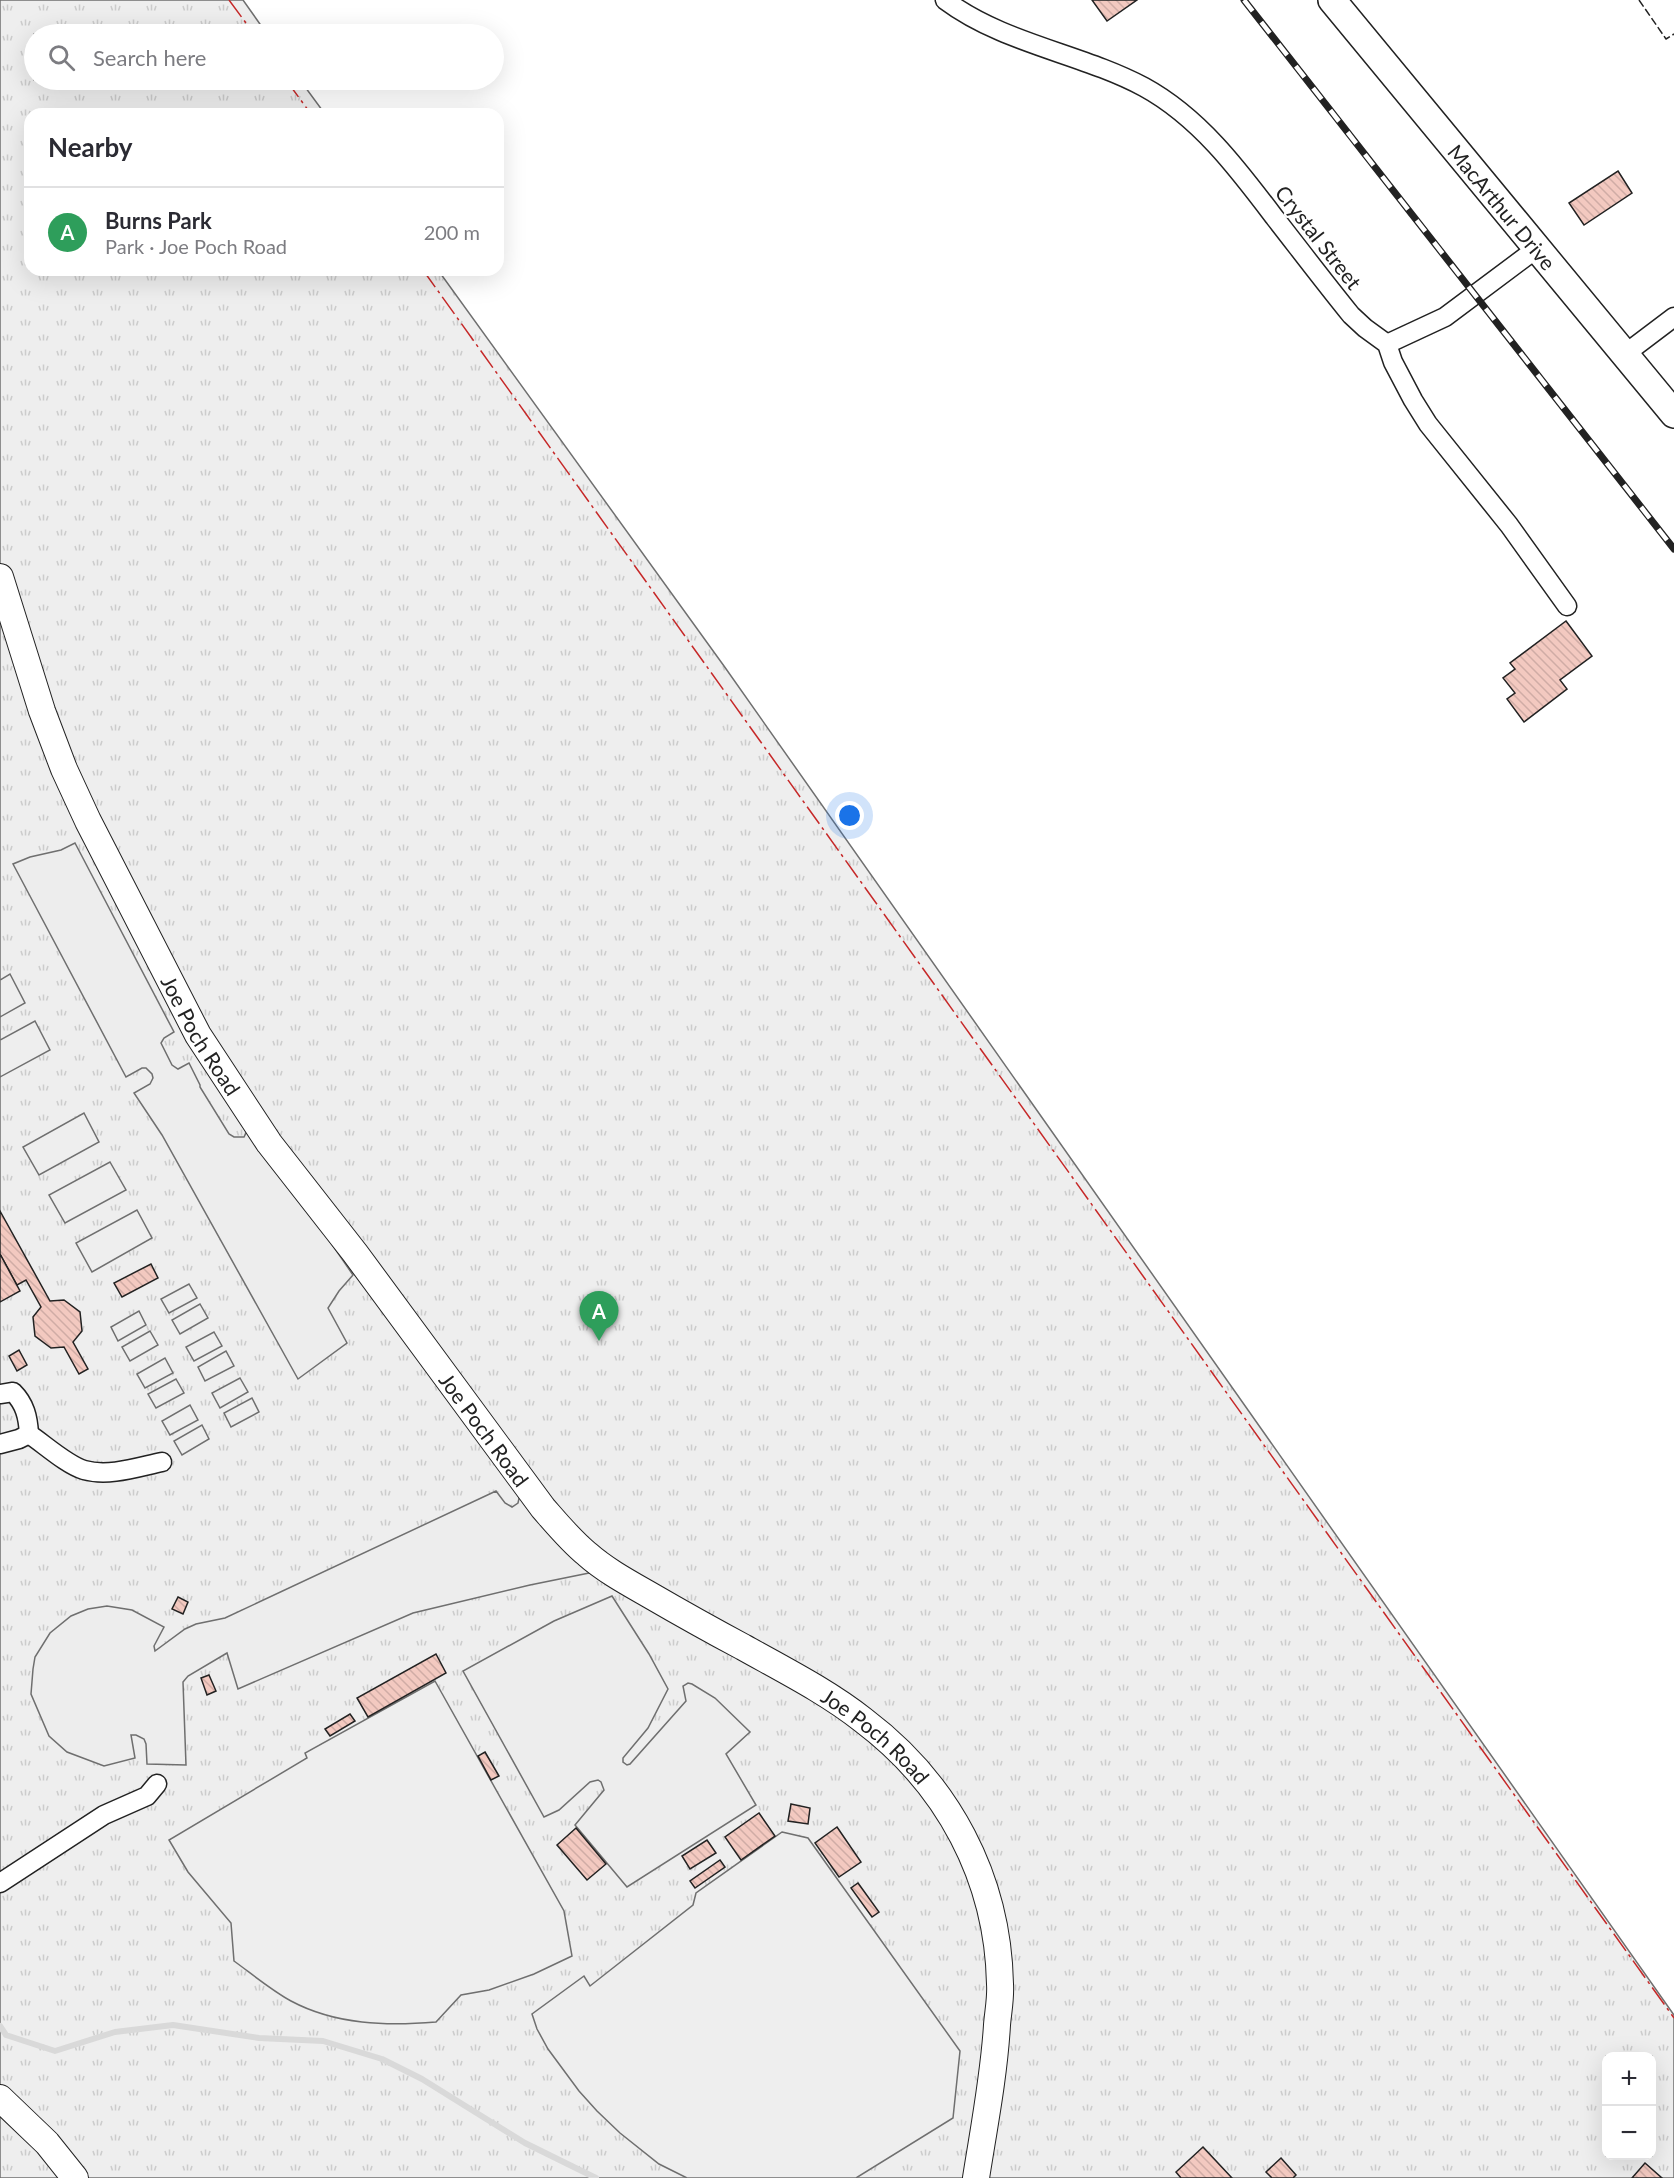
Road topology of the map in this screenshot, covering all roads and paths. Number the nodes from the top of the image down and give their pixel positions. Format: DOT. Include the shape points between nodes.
graph roads {
  1 [pos="945,0"];
  2 [pos="1332,0"];
  3 [pos="1536,249"];
  4 [pos="1674,318"];
  5 [pos="1387,344"];
  6 [pos="1625,354"];
  7 [pos="1674,414"];
  8 [pos="0,577"];
  9 [pos="1566,606"];
  10 [pos="0,1394"];
  11 [pos="29,1434"];
  12 [pos="0,1444"];
  13 [pos="162,1461"];
  14 [pos="157,1784"];
  15 [pos="0,1883"];
  16 [pos="0,2098"];
  17 [pos="75,2178"];
  18 [pos="976,2178"];
  1 -- 5 [label="street, Crystal Street" via="976,20 1120,76 1168,102 1217,146 1351,315"];
  2 -- 3 [label="main road, MacArthur Drive"];
  3 -- 5 [label="street" via="1445,317"];
  3 -- 6 [label="main road, MacArthur Drive"];
  4 -- 6 [label="street"];
  5 -- 9 [label="street" via="1428,424 1509,525"];
  6 -- 7 [label="main road, MacArthur Drive"];
  8 -- 18 [label="street, Joe Poch Road" via="64,769 216,1066 269,1143 543,1508 576,1544 611,1573 817,1688 864,1720 898,1749 948,1808 964,1835 981,1879 1000,1985 995,2053"];
  10 -- 11 [label="street" via="13,1392 21,1400"];
  11 -- 12 [label="street"];
  11 -- 13 [label="street" via="84,1470 125,1470"];
  14 -- 15 [label="street" via="147,1796 104,1815"];
  16 -- 17 [label="street" via="47,2143"];
}
